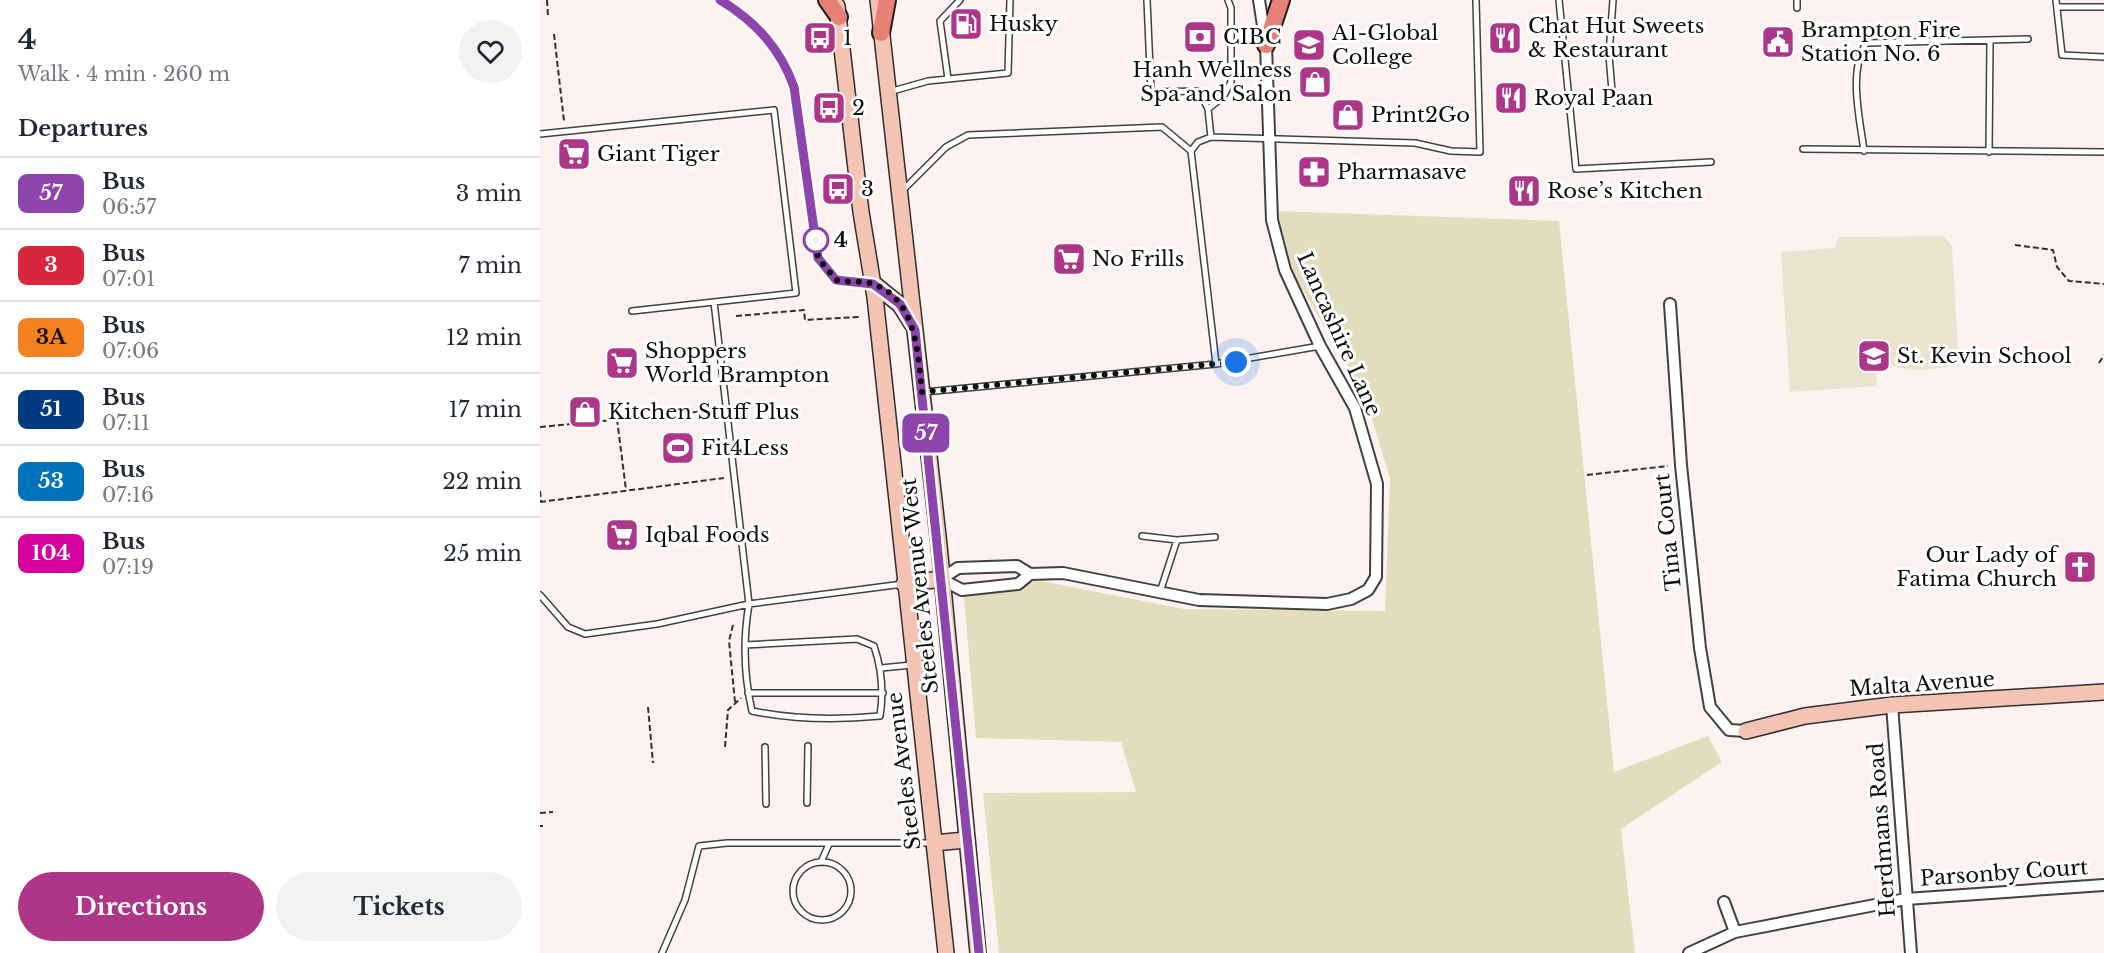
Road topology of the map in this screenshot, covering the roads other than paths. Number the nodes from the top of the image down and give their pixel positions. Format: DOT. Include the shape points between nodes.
graph roads {
  1 [pos="720,0"];
  2 [pos="827,0"];
  3 [pos="878,0"];
  4 [pos="886,0"];
  5 [pos="960,0"];
  6 [pos="1010,0"];
  7 [pos="1147,0"];
  8 [pos="1228,0"];
  9 [pos="1259,0"];
  10 [pos="1281,0"];
  11 [pos="1476,0"];
  12 [pos="1559,0"];
  13 [pos="1613,0"];
  14 [pos="1797,0"];
  15 [pos="2057,3"];
  16 [pos="2104,7"];
  17 [pos="838,8"];
  18 [pos="1797,8"];
  19 [pos="881,33"];
  20 [pos="2028,39"];
  21 [pos="1990,42"];
  22 [pos="1266,45"];
  23 [pos="2104,57"];
  24 [pos="948,79"];
  25 [pos="887,92"];
  26 [pos="1613,103"];
  27 [pos="1208,109"];
  28 [pos="540,134"];
  29 [pos="1211,137"];
  30 [pos="1271,139"];
  31 [pos="1803,149"];
  32 [pos="1191,151"];
  33 [pos="1864,151"];
  34 [pos="1989,152"];
  35 [pos="2104,152"];
  36 [pos="1711,162"];
  37 [pos="900,194"];
  38 [pos="873,284"];
  39 [pos="714,302"];
  40 [pos="1670,304"];
  41 [pos="632,311"];
  42 [pos="915,330"];
  43 [pos="1320,346"];
  44 [pos="1216,364"];
  45 [pos="922,392"];
  46 [pos="1142,536"];
  47 [pos="1215,537"];
  48 [pos="1177,540"];
  49 [pos="1030,574"];
  50 [pos="941,579"];
  51 [pos="904,584"];
  52 [pos="1160,592"];
  53 [pos="540,595"];
  54 [pos="749,604"];
  55 [pos="745,645"];
  56 [pos="914,665"];
  57 [pos="881,668"];
  58 [pos="2104,692"];
  59 [pos="748,693"];
  60 [pos="883,693"];
  61 [pos="1892,705"];
  62 [pos="1746,731"];
  63 [pos="808,746"];
  64 [pos="765,747"];
  65 [pos="807,803"];
  66 [pos="766,804"];
  67 [pos="966,840"];
  68 [pos="934,843"];
  69 [pos="829,844"];
  70 [pos="821,862"];
  71 [pos="2104,885"];
  72 [pos="1906,899"];
  73 [pos="1724,902"];
  74 [pos="1735,932"];
  75 [pos="662,953"];
  76 [pos="946,953"];
  77 [pos="978,953"];
  78 [pos="1689,953"];
  79 [pos="1911,953"];
  1 -- 38 [label="lane" via="760,30 786,65 794,87 818,258 836,280"];
  2 -- 17 [label="main road"];
  3 -- 19 [label="main road, Steeles Avenue West"];
  4 -- 19 [label="main road"];
  5 -- 24 [label="lane" via="940,21"];
  6 -- 24 [label="lane" via="1008,73"];
  7 -- 27 [label="lane" via="1150,92 1199,91"];
  8 -- 27 [label="lane" via="1231,82 1223,98"];
  9 -- 22 [label="street, Lancashire Lane"];
  10 -- 22 [label="main road"];
  11 -- 30 [label="lane" via="1480,152 1415,143"];
  12 -- 36 [label="lane" via="1576,169"];
  13 -- 26 [label="lane" via="1609,55"];
  14 -- 18 [label="lane"];
  15 -- 16 [label="lane"];
  15 -- 23 [label="lane" via="2062,55"];
  17 -- 38 [label="main road, Steeles Avenue West"];
  19 -- 25 [label="main road, Steeles Avenue West"];
  20 -- 21 [label="lane"];
  21 -- 33 [label="lane" via="1866,43 1857,57"];
  21 -- 34 [label="lane"];
  22 -- 30 [label="street, Lancashire Lane"];
  24 -- 25 [label="lane"];
  25 -- 37 [label="main road, Steeles Avenue West"];
  27 -- 29 [label="lane"];
  28 -- 39 [label="lane" via="774,110 796,293"];
  29 -- 30 [label="lane"];
  29 -- 32 [label="lane" via="1198,142"];
  30 -- 43 [label="street, Lancashire Lane" via="1272,220 1285,270"];
  31 -- 33 [label="lane"];
  32 -- 37 [label="lane" via="1162,127 968,135 946,147"];
  32 -- 44 [label="lane"];
  33 -- 34 [label="lane"];
  34 -- 35 [label="lane"];
  37 -- 42 [label="main road, Steeles Avenue West"];
  38 -- 42 [label="main road" via="900,304"];
  38 -- 51 [label="main road, Steeles Avenue West"];
  39 -- 41 [label="lane"];
  39 -- 54 [label="lane"];
  40 -- 62 [label="street, Tina Court" via="1681,465 1710,707 1729,730"];
  42 -- 45 [label="main road, Steeles Avenue West"];
  43 -- 44 [label="lane"];
  43 -- 52 [label="street, Lancashire Lane" via="1355,408 1377,484 1376,577 1368,590 1351,599 1327,604 1199,600"];
  44 -- 45 [label="lane"];
  45 -- 50 [label="main road, Steeles Avenue West"];
  46 -- 48 [label="lane"];
  47 -- 48 [label="lane"];
  48 -- 52 [label="lane"];
  49 -- 50 [label="street, Lancashire Lane" via="1017,566 958,568"];
  49 -- 50 [label="street, Lancashire Lane" via="1018,584 962,590"];
  49 -- 52 [label="street, Lancashire Lane" via="1063,573"];
  50 -- 51 [label="main road"];
  50 -- 67 [label="main road, Steeles Avenue West"];
  51 -- 54 [label="lane"];
  51 -- 56 [label="main road, Steeles Avenue"];
  53 -- 54 [label="lane" via="568,627 585,634 657,624"];
  54 -- 55 [label="lane"];
  55 -- 57 [label="lane" via="857,639 874,646"];
  55 -- 59 [label="lane"];
  56 -- 57 [label="lane"];
  56 -- 68 [label="main road, Steeles Avenue"];
  57 -- 60 [label="lane"];
  58 -- 61 [label="main road, Malta Avenue"];
  59 -- 60 [label="lane"];
  59 -- 60 [label="lane" via="752,711 856,718 880,716"];
  61 -- 62 [label="main road, Malta Avenue" via="1805,716"];
  61 -- 72 [label="street, Herdmans Road"];
  63 -- 65 [label="lane"];
  64 -- 66 [label="lane"];
  67 -- 68 [label="main road"];
  67 -- 77 [label="main road, Steeles Avenue West"];
  68 -- 69 [label="lane"];
  68 -- 76 [label="main road, Steeles Avenue"];
  69 -- 70 [label="lane"];
  69 -- 75 [label="lane" via="699,846 685,900"];
  70 -- 70 [label="lane" via="801,872 793,892 802,913 823,921 843,911 851,891 842,870"];
  71 -- 72 [label="street, Parsonby Court"];
  72 -- 74 [label="street, Parsonby Court"];
  72 -- 79 [label="street, Herdmans Road"];
  73 -- 74 [label="street"];
  74 -- 78 [label="street, Parsonby Court"];
}
